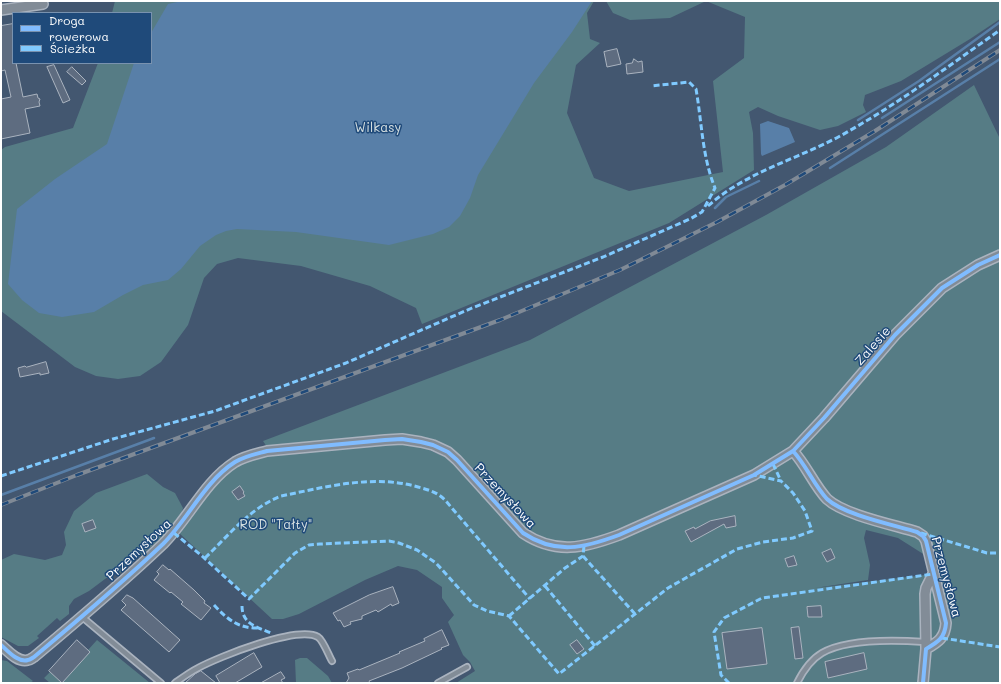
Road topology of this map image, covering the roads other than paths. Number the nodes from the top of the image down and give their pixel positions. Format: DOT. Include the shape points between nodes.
graph roads {
  1 [pos="42,4"];
  2 [pos="1,10"];
  3 [pos="1000,255"];
  4 [pos="793,451"];
  5 [pos="933,574"];
  6 [pos="81,616"];
  7 [pos="926,645"];
  8 [pos="1,646"];
  9 [pos="332,661"];
  10 [pos="467,667"];
  11 [pos="161,683"];
  12 [pos="175,683"];
  13 [pos="438,683"];
  14 [pos="797,683"];
  15 [pos="923,683"];
  1 -- 2 [label="street"];
  3 -- 4 [label="street, Zalesie" via="978,265 942,288 895,335"];
  4 -- 5 [label="street, Przemysłowa" via="823,494 833,503 850,512 923,536"];
  4 -- 6 [label="street, Przemysłowa" via="754,475 618,534 597,542 566,548 541,543 523,533 457,460 434,445 402,439 267,451 248,456 223,471 211,482 174,533"];
  5 -- 7 [label="street" via="925,594"];
  5 -- 7 [label="street, Przemysłowa" via="946,623 942,638"];
  6 -- 8 [label="street, Przemysłowa" via="28,661 14,656"];
  6 -- 11 [label="lane"];
  7 -- 14 [label="lane" via="892,640 837,646 821,653 805,668"];
  7 -- 15 [label="street"];
  9 -- 12 [label="lane" via="317,636 286,636 237,651 197,668"];
  10 -- 13 [label="lane"];
}
